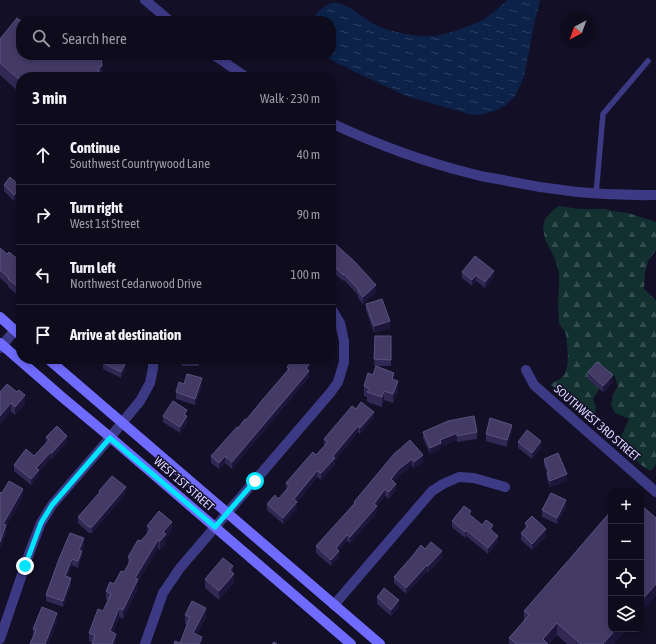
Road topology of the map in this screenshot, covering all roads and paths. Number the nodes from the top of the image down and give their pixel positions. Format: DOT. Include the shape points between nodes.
graph roads {
  1 [pos="145,0"];
  2 [pos="164,16"];
  3 [pos="221,60"];
  4 [pos="648,61"];
  5 [pos="239,72"];
  6 [pos="336,124"];
  7 [pos="596,194"];
  8 [pos="656,195"];
  9 [pos="336,316"];
  10 [pos="0,317"];
  11 [pos="16,329"];
  12 [pos="16,333"];
  13 [pos="1,345"];
  14 [pos="16,358"];
  15 [pos="23,364"];
  16 [pos="54,364"];
  17 [pos="153,364"];
  18 [pos="526,370"];
  19 [pos="122,422"];
  20 [pos="110,438"];
  21 [pos="505,487"];
  22 [pos="656,492"];
  23 [pos="228,513"];
  24 [pos="215,527"];
  25 [pos="334,605"];
  26 [pos="0,639"];
  27 [pos="144,644"];
  28 [pos="351,644"];
  29 [pos="380,644"];
  1 -- 2 [label="street"];
  3 -- 5 [label="street"];
  4 -- 7 [label="lane" via="603,114"];
  6 -- 7 [label="street" via="392,148 473,174 562,191"];
  7 -- 8 [label="street"];
  9 -- 23 [label="street" via="344,341 344,362 338,382"];
  10 -- 11 [label="main road"];
  12 -- 13 [label="street"];
  13 -- 14 [label="main road, WEST 1ST STREET"];
  15 -- 20 [label="main road, WEST 1ST STREET"];
  16 -- 19 [label="main road, WEST 1ST STREET"];
  17 -- 19 [label="street" via="147,390"];
  18 -- 22 [label="street, SOUTHWEST 3RD STREET" via="534,385"];
  19 -- 20 [label="street"];
  19 -- 23 [label="main road, WEST 1ST STREET"];
  20 -- 24 [label="main road, WEST 1ST STREET"];
  20 -- 26 [label="street" via="52,505 41,523"];
  21 -- 25 [label="street" via="474,478 459,477 432,491"];
  23 -- 24 [label="street"];
  23 -- 25 [label="main road, WEST 1ST STREET"];
  24 -- 27 [label="street" via="180,568 163,593"];
  24 -- 28 [label="main road, WEST 1ST STREET"];
  25 -- 29 [label="main road, WEST 1ST STREET"];
}
